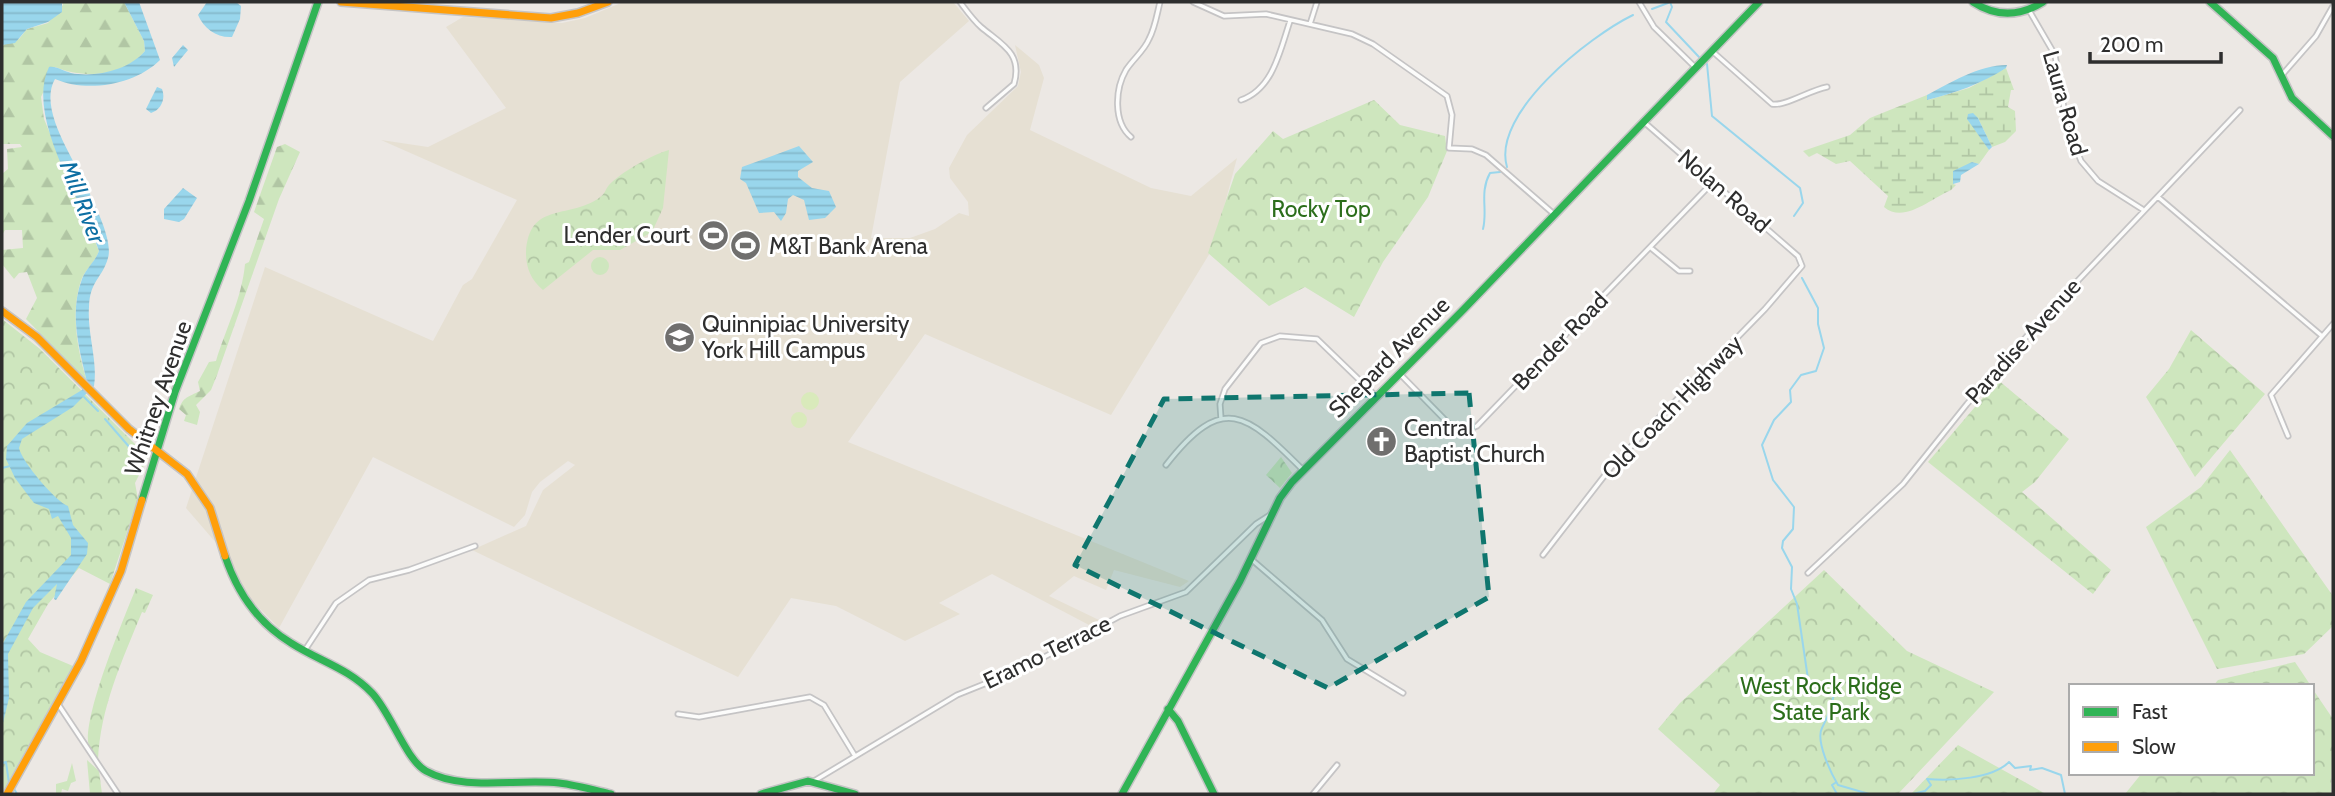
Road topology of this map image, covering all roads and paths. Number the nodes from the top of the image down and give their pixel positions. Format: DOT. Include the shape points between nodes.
graph roads {
  1 [pos="318,2"];
  2 [pos="341,2"];
  3 [pos="608,2"];
  4 [pos="960,2"];
  5 [pos="1160,2"];
  6 [pos="1193,2"];
  7 [pos="1317,2"];
  8 [pos="1639,2"];
  9 [pos="1759,2"];
  10 [pos="1973,2"];
  11 [pos="2043,2"];
  12 [pos="2210,2"];
  13 [pos="2333,6"];
  14 [pos="2030,12"];
  15 [pos="1290,21"];
  16 [pos="1310,24"];
  17 [pos="1712,51"];
  18 [pos="1696,68"];
  19 [pos="2282,75"];
  20 [pos="1828,87"];
  21 [pos="1241,100"];
  22 [pos="986,108"];
  23 [pos="2240,110"];
  24 [pos="1644,122"];
  25 [pos="1131,136"];
  26 [pos="2333,136"];
  27 [pos="1713,182"];
  28 [pos="2158,197"];
  29 [pos="2143,209"];
  30 [pos="1555,215"];
  31 [pos="1651,248"];
  32 [pos="1802,261"];
  33 [pos="1690,271"];
  34 [pos="2,311"];
  35 [pos="2333,324"];
  36 [pos="2322,336"];
  37 [pos="1400,374"];
  38 [pos="1377,397"];
  39 [pos="1221,419"];
  40 [pos="2288,436"];
  41 [pos="158,451"];
  42 [pos="1167,465"];
  43 [pos="1303,470"];
  44 [pos="1272,514"];
  45 [pos="475,546"];
  46 [pos="1543,555"];
  47 [pos="1251,559"];
  48 [pos="1808,573"];
  49 [pos="304,651"];
  50 [pos="1403,693"];
  51 [pos="58,704"];
  52 [pos="1168,709"];
  53 [pos="678,714"];
  54 [pos="855,756"];
  55 [pos="1337,765"];
  56 [pos="814,781"];
  57 [pos="10,789"];
  58 [pos="118,794"];
  59 [pos="611,794"];
  60 [pos="761,794"];
  61 [pos="855,794"];
  62 [pos="1122,794"];
  63 [pos="1214,794"];
  64 [pos="1313,794"];
  1 -- 41 [label="main road, Whitney Avenue" via="249,201 175,392"];
  2 -- 3 [label="main road" via="558,17"];
  4 -- 22 [label="street" via="980,26 1007,46 1015,60 1014,84"];
  5 -- 25 [label="street" via="1149,41 1120,83 1119,113"];
  6 -- 15 [label="street" via="1224,16 1266,14"];
  7 -- 16 [label="street"];
  8 -- 18 [label="street" via="1654,27"];
  9 -- 17 [label="main road, Shepard Avenue"];
  10 -- 14 [label="main road" via="1990,12"];
  11 -- 14 [label="main road"];
  12 -- 19 [label="main road" via="2273,58"];
  13 -- 19 [label="street" via="2316,36"];
  14 -- 29 [label="street, Laura Road" via="2055,55 2067,126 2081,161 2098,181"];
  15 -- 16 [label="street"];
  15 -- 21 [label="street" via="1266,83"];
  16 -- 30 [label="street" via="1367,40 1445,93 1452,115 1449,148 1486,155"];
  17 -- 18 [label="main road, Shepard Avenue"];
  17 -- 20 [label="street" via="1772,104 1779,106 1810,90"];
  18 -- 24 [label="main road, Shepard Avenue"];
  19 -- 26 [label="main road" via="2298,105"];
  23 -- 28 [label="street, Paradise Avenue"];
  24 -- 27 [label="street, Nolan Road"];
  24 -- 30 [label="main road, Shepard Avenue"];
  27 -- 31 [label="street, Bender Road"];
  27 -- 32 [label="street, Nolan Road"];
  28 -- 29 [label="street, Paradise Avenue"];
  28 -- 36 [label="street"];
  29 -- 48 [label="street, Paradise Avenue" via="1982,386 1903,484"];
  30 -- 37 [label="main road, Shepard Avenue"];
  31 -- 33 [label="street" via="1679,271"];
  31 -- 37 [label="street, Bender Road" via="1477,426 1468,430 1450,425"];
  32 -- 46 [label="street, Old Coach Highway" via="1798,272 1765,309 1612,466"];
  34 -- 41 [label="main road" via="27,328 120,421"];
  35 -- 36 [label="street"];
  36 -- 40 [label="street" via="2271,395"];
  37 -- 38 [label="main road, Shepard Avenue"];
  38 -- 39 [label="street" via="1317,339 1273,337 1256,348 1225,389"];
  38 -- 43 [label="main road, Shepard Avenue"];
  39 -- 42 [label="street" via="1196,430"];
  39 -- 43 [label="street" via="1255,425"];
  41 -- 49 [label="main road" via="187,474 206,500 233,581 247,605"];
  41 -- 51 [label="main road, Whitney Avenue" via="121,571"];
  43 -- 44 [label="main road, Shepard Avenue"];
  44 -- 47 [label="main road, Shepard Avenue"];
  44 -- 54 [label="street, Eramo Terrace" via="1186,592 1120,616 1024,668 957,695"];
  45 -- 49 [label="street" via="369,580 334,606"];
  47 -- 50 [label="street" via="1322,620 1347,659"];
  47 -- 52 [label="main road, Shepard Avenue"];
  49 -- 59 [label="main road" via="341,667 377,698 408,752 430,775 490,783 558,783"];
  51 -- 57 [label="main road, Whitney Avenue"];
  51 -- 58 [label="street"];
  52 -- 62 [label="main road, Shepard Avenue"];
  52 -- 63 [label="main road"];
  53 -- 54 [label="street" via="699,717 810,697 827,709"];
  54 -- 56 [label="street, Eramo Terrace"];
  55 -- 64 [label="street"];
  56 -- 60 [label="main road"];
  56 -- 61 [label="main road"];
}
